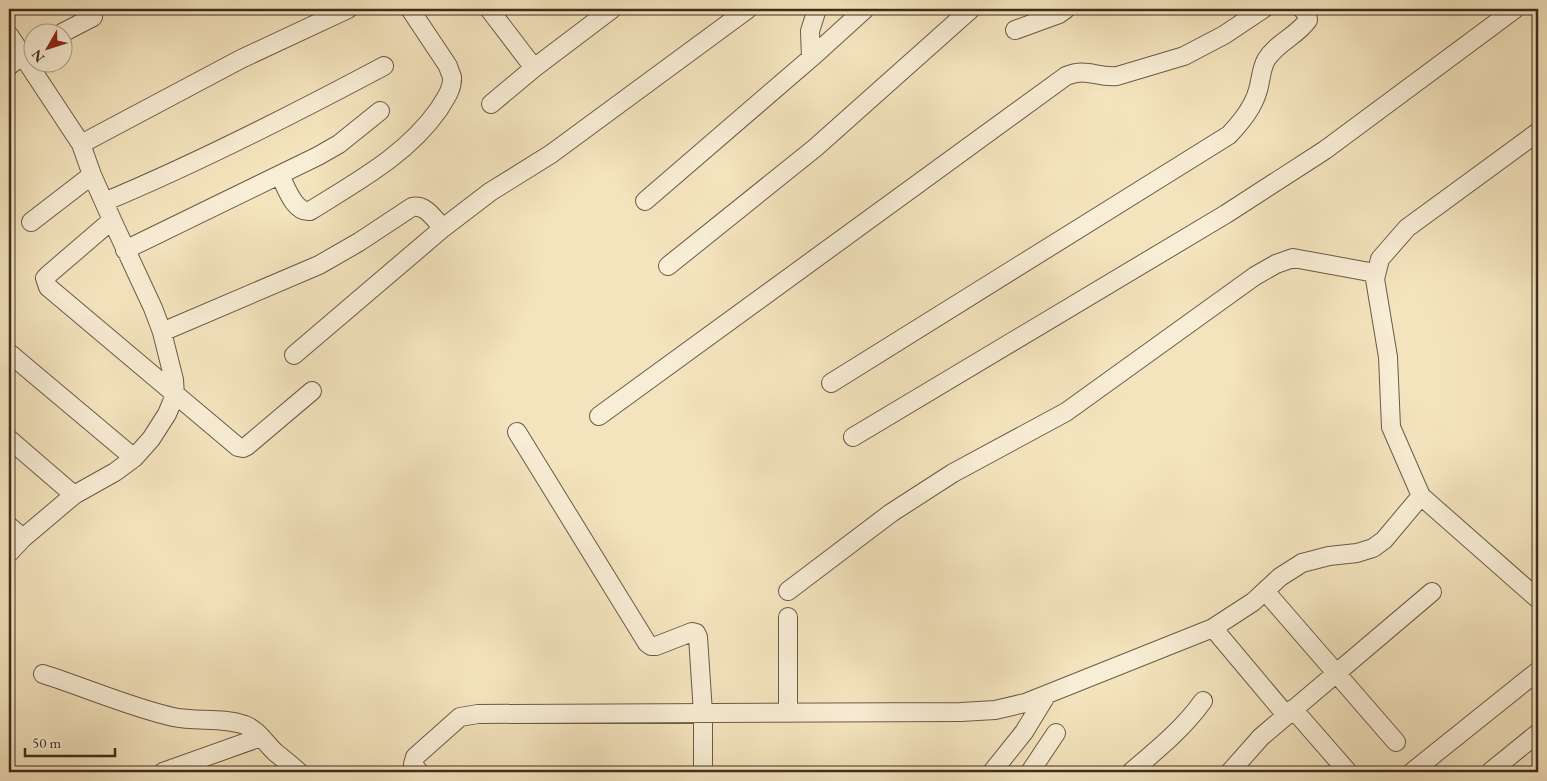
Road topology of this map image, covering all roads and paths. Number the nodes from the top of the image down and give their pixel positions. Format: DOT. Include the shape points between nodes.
graph roads {
  1 [pos="348,9"];
  2 [pos="410,9"];
  3 [pos="489,9"];
  4 [pos="612,9"];
  5 [pos="817,9"];
  6 [pos="865,9"];
  7 [pos="971,9"];
  8 [pos="1066,9"];
  9 [pos="1264,9"];
  10 [pos="1302,9"];
  11 [pos="1515,9"];
  12 [pos="739,11"];
  13 [pos="93,17"];
  14 [pos="72,28"];
  15 [pos="1015,30"];
  16 [pos="9,35"];
  17 [pos="21,57"];
  18 [pos="811,58"];
  19 [pos="384,66"];
  20 [pos="534,68"];
  21 [pos="491,104"];
  22 [pos="380,111"];
  23 [pos="1538,132"];
  24 [pos="81,144"];
  25 [pos="92,175"];
  26 [pos="280,175"];
  27 [pos="645,201"];
  28 [pos="104,202"];
  29 [pos="112,220"];
  30 [pos="31,222"];
  31 [pos="443,228"];
  32 [pos="125,250"];
  33 [pos="668,266"];
  34 [pos="1375,273"];
  35 [pos="162,332"];
  36 [pos="9,353"];
  37 [pos="294,355"];
  38 [pos="831,383"];
  39 [pos="312,391"];
  40 [pos="175,395"];
  41 [pos="599,416"];
  42 [pos="517,432"];
  43 [pos="853,437"];
  44 [pos="9,439"];
  45 [pos="134,458"];
  46 [pos="74,494"];
  47 [pos="1421,496"];
  48 [pos="9,526"];
  49 [pos="23,538"];
  50 [pos="9,553"];
  51 [pos="788,591"];
  52 [pos="1265,591"];
  53 [pos="1432,592"];
  54 [pos="1538,599"];
  55 [pos="788,617"];
  56 [pos="1213,628"];
  57 [pos="1538,671"];
  58 [pos="1336,673"];
  59 [pos="43,674"];
  60 [pos="1046,696"];
  61 [pos="1203,701"];
  62 [pos="1290,712"];
  63 [pos="703,713"];
  64 [pos="788,714"];
  65 [pos="1056,734"];
  66 [pos="1538,734"];
  67 [pos="261,737"];
  68 [pos="1396,742"];
  69 [pos="163,772"];
  70 [pos="299,772"];
  71 [pos="418,772"];
  72 [pos="703,772"];
  73 [pos="992,772"];
  74 [pos="1030,772"];
  75 [pos="1131,772"];
  76 [pos="1230,772"];
  77 [pos="1348,772"];
  78 [pos="1412,772"];
  79 [pos="1490,772"];
  1 -- 24 [label="street" via="241,59"];
  2 -- 26 [label="street" via="452,76 447,98 427,126 375,170 310,211 298,208"];
  3 -- 20 [label="street"];
  4 -- 20 [label="street"];
  5 -- 18 [label="street" via="810,31"];
  6 -- 18 [label="street"];
  7 -- 33 [label="street" via="816,148"];
  8 -- 15 [label="street"];
  9 -- 41 [label="street" via="1184,56 1117,76 1106,77 1082,71 1066,76"];
  10 -- 38 [label="street" via="1308,20 1265,61 1250,109 1229,135"];
  11 -- 43 [label="street" via="1325,150 1226,214"];
  12 -- 31 [label="street" via="551,154 490,192"];
  13 -- 14 [label="street"];
  16 -- 17 [label="street"];
  17 -- 24 [label="street"];
  18 -- 27 [label="street"];
  19 -- 28 [label="street" via="274,124"];
  20 -- 21 [label="street"];
  22 -- 26 [label="street" via="339,144"];
  23 -- 34 [label="street" via="1407,228 1380,259"];
  24 -- 25 [label="street"];
  25 -- 28 [label="street"];
  25 -- 30 [label="street"];
  26 -- 32 [label="street"];
  28 -- 29 [label="street"];
  29 -- 32 [label="street"];
  29 -- 40 [label="street" via="48,275 45,282"];
  31 -- 35 [label="street" via="423,207 412,207 319,265"];
  31 -- 37 [label="street"];
  32 -- 35 [label="street"];
  34 -- 47 [label="street" via="1388,357 1391,427"];
  34 -- 51 [label="street" via="1293,258 1276,264 1066,412 953,473 891,512"];
  35 -- 40 [label="street"];
  36 -- 45 [label="street"];
  39 -- 40 [label="street" via="243,448"];
  40 -- 45 [label="street" via="151,439"];
  42 -- 63 [label="street" via="647,643 656,646 696,633"];
  44 -- 46 [label="street"];
  45 -- 46 [label="street"];
  46 -- 49 [label="street"];
  47 -- 52 [label="street" via="1384,540 1373,548 1302,563"];
  47 -- 54 [label="street"];
  48 -- 49 [label="street"];
  49 -- 50 [label="street"];
  52 -- 56 [label="street"];
  52 -- 58 [label="street"];
  53 -- 58 [label="street"];
  55 -- 64 [label="street"];
  56 -- 60 [label="street"];
  56 -- 62 [label="street"];
  57 -- 78 [label="street"];
  58 -- 62 [label="street"];
  58 -- 68 [label="street"];
  59 -- 67 [label="street" via="142,710 184,719 222,720 246,725"];
  60 -- 64 [label="street" via="995,710"];
  60 -- 73 [label="street" via="1024,732"];
  61 -- 75 [label="street" via="1176,733"];
  62 -- 76 [label="street" via="1261,737"];
  62 -- 77 [label="street"];
  63 -- 64 [label="street"];
  63 -- 71 [label="street" via="478,714 460,717 415,757 413,764"];
  63 -- 72 [label="street"];
  65 -- 74 [label="street"];
  66 -- 79 [label="street"];
  67 -- 69 [label="street"];
  67 -- 70 [label="street"];
}
